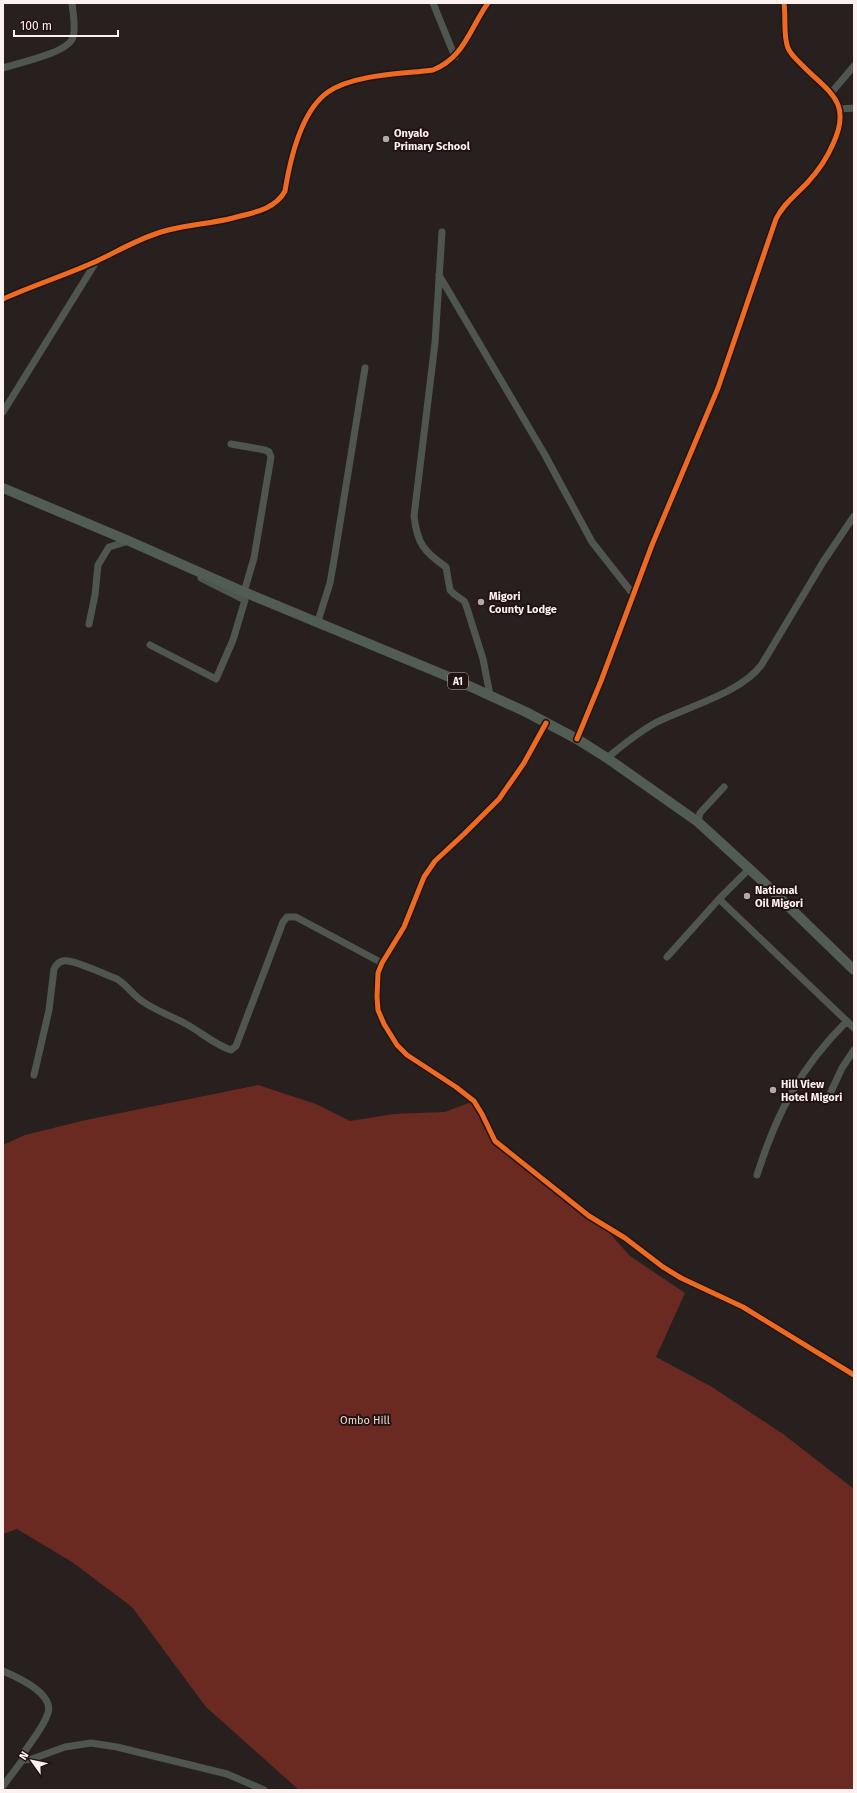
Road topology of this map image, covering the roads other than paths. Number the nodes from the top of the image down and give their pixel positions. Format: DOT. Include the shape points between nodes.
graph roads {
  1 [pos="72,3"];
  2 [pos="433,3"];
  3 [pos="488,3"];
  4 [pos="784,3"];
  5 [pos="455,57"];
  6 [pos="854,66"];
  7 [pos="3,68"];
  8 [pos="831,93"];
  9 [pos="854,108"];
  10 [pos="840,109"];
  11 [pos="442,232"];
  12 [pos="96,262"];
  13 [pos="439,275"];
  14 [pos="3,299"];
  15 [pos="365,368"];
  16 [pos="3,412"];
  17 [pos="231,444"];
  18 [pos="3,488"];
  19 [pos="854,516"];
  20 [pos="129,541"];
  21 [pos="244,592"];
  22 [pos="633,594"];
  23 [pos="318,621"];
  24 [pos="89,624"];
  25 [pos="150,645"];
  26 [pos="490,695"];
  27 [pos="546,723"];
  28 [pos="577,739"];
  29 [pos="607,758"];
  30 [pos="724,787"];
  31 [pos="698,822"];
  32 [pos="750,868"];
  33 [pos="719,899"];
  34 [pos="667,957"];
  35 [pos="382,963"];
  36 [pos="854,970"];
  37 [pos="847,1022"];
  38 [pos="854,1028"];
  39 [pos="854,1050"];
  40 [pos="34,1075"];
  41 [pos="828,1096"];
  42 [pos="757,1175"];
  43 [pos="854,1375"];
  44 [pos="3,1671"];
  45 [pos="24,1758"];
  46 [pos="3,1786"];
  47 [pos="264,1790"];
  1 -- 7 [label="street" via="74,34 69,44 51,53"];
  2 -- 5 [label="street"];
  3 -- 5 [label="street"];
  4 -- 8 [label="street" via="788,48"];
  5 -- 12 [label="street" via="433,70 379,76 329,91 316,105 300,132 291,158 285,191 282,198 272,205 229,219 150,235"];
  6 -- 8 [label="street"];
  8 -- 10 [label="street"];
  9 -- 10 [label="street"];
  10 -- 22 [label="street" via="838,131 826,157 808,182 780,210 776,219 718,388"];
  11 -- 13 [label="street"];
  12 -- 14 [label="street"];
  12 -- 16 [label="street"];
  13 -- 22 [label="street" via="545,455 592,542"];
  13 -- 26 [label="street" via="435,343 414,516 421,546 446,567 450,590 465,603 483,659"];
  15 -- 23 [label="street" via="330,582"];
  17 -- 21 [label="street" via="265,450 271,457 254,558"];
  18 -- 20 [label="highway, A1"];
  19 -- 29 [label="street" via="753,675 737,686 642,731"];
  20 -- 21 [label="highway, A1"];
  20 -- 24 [label="street" via="110,547 98,565"];
  20 -- 25 [label="street" via="245,600 233,640 216,679"];
  21 -- 23 [label="highway, A1"];
  22 -- 28 [label="street"];
  23 -- 26 [label="highway, A1"];
  26 -- 27 [label="highway, A1"];
  27 -- 28 [label="highway, A1"];
  27 -- 35 [label="street" via="524,763 499,799 428,870 404,927"];
  28 -- 29 [label="highway, A1"];
  29 -- 31 [label="highway, A1"];
  30 -- 31 [label="street" via="700,813"];
  31 -- 32 [label="highway, A1"];
  32 -- 33 [label="street"];
  32 -- 36 [label="highway, A1"];
  33 -- 34 [label="street"];
  33 -- 37 [label="street"];
  35 -- 40 [label="street" via="296,917 287,917 282,922 236,1046 232,1050 150,1007 117,980 63,961 54,969 49,1010"];
  35 -- 43 [label="street" via="378,973 378,1010 389,1034 407,1055 456,1086 474,1101 492,1136 500,1145 572,1204 625,1238 663,1267 743,1307"];
  37 -- 38 [label="street"];
  37 -- 42 [label="street" via="818,1053 793,1088 775,1124"];
  39 -- 41 [label="street"];
  44 -- 45 [label="street" via="40,1692 48,1703 46,1719"];
  45 -- 46 [label="street"];
  45 -- 47 [label="street" via="30,1759 65,1746 91,1742 227,1774"];
}
